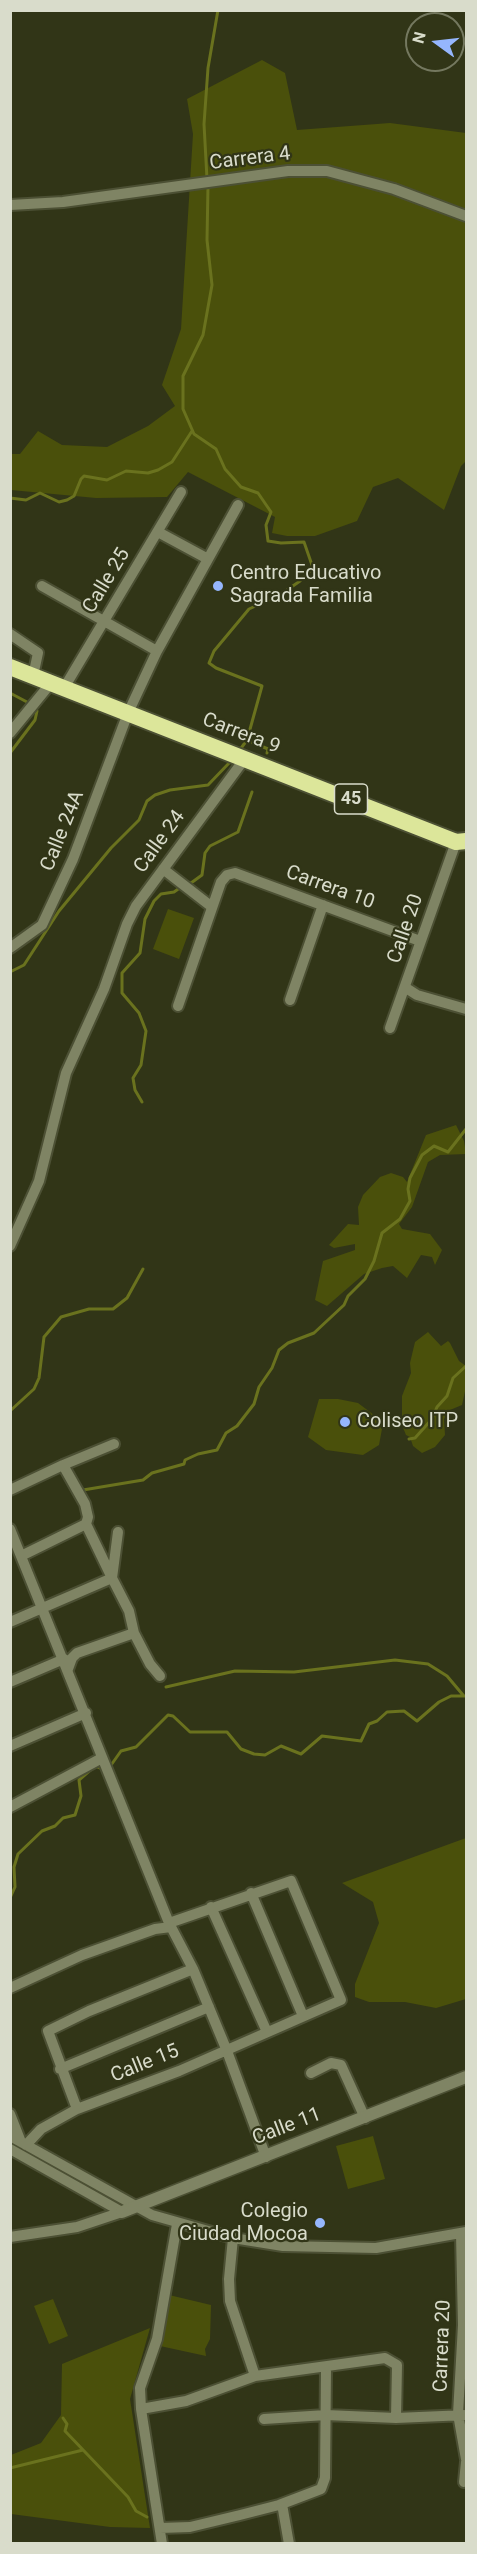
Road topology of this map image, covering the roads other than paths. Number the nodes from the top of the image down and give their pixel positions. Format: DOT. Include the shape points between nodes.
graph roads {
  1 [pos="10,205"];
  2 [pos="466,216"];
  3 [pos="181,492"];
  4 [pos="238,505"];
  5 [pos="158,532"];
  6 [pos="208,559"];
  7 [pos="42,586"];
  8 [pos="104,621"];
  9 [pos="10,634"];
  10 [pos="157,651"];
  11 [pos="10,667"];
  12 [pos="33,676"];
  13 [pos="58,686"];
  14 [pos="128,713"];
  15 [pos="11,733"];
  16 [pos="246,757"];
  17 [pos="463,845"];
  18 [pos="163,869"];
  19 [pos="323,905"];
  20 [pos="212,908"];
  21 [pos="420,941"];
  22 [pos="10,948"];
  23 [pos="406,987"];
  24 [pos="290,1000"];
  25 [pos="178,1006"];
  26 [pos="466,1009"];
  27 [pos="390,1028"];
  28 [pos="10,1246"];
  29 [pos="114,1444"];
  30 [pos="63,1465"];
  31 [pos="10,1490"];
  32 [pos="86,1524"];
  33 [pos="10,1529"];
  34 [pos="118,1532"];
  35 [pos="21,1556"];
  36 [pos="112,1578"];
  37 [pos="43,1608"];
  38 [pos="10,1622"];
  39 [pos="134,1633"];
  40 [pos="66,1664"];
  41 [pos="160,1676"];
  42 [pos="10,1682"];
  43 [pos="86,1713"];
  44 [pos="10,1746"];
  45 [pos="105,1766"];
  46 [pos="10,1807"];
  47 [pos="251,1893"];
  48 [pos="211,1907"];
  49 [pos="170,1925"];
  50 [pos="193,1968"];
  51 [pos="10,1988"];
  52 [pos="209,2007"];
  53 [pos="303,2016"];
  54 [pos="267,2032"];
  55 [pos="227,2051"];
  56 [pos="60,2069"];
  57 [pos="311,2073"];
  58 [pos="466,2077"];
  59 [pos="76,2109"];
  60 [pos="10,2114"];
  61 [pos="365,2118"];
  62 [pos="10,2136"];
  63 [pos="24,2144"];
  64 [pos="10,2149"];
  65 [pos="266,2157"];
  66 [pos="89,2180"];
  67 [pos="81,2188"];
  68 [pos="136,2206"];
  69 [pos="122,2212"];
  70 [pos="177,2224"];
  71 [pos="464,2233"];
  72 [pos="10,2236"];
  73 [pos="233,2238"];
  74 [pos="465,2325"];
  75 [pos="326,2367"];
  76 [pos="255,2376"];
  77 [pos="141,2409"];
  78 [pos="326,2415"];
  79 [pos="462,2415"];
  80 [pos="396,2418"];
  81 [pos="264,2419"];
  82 [pos="466,2460"];
  83 [pos="464,2482"];
  84 [pos="282,2504"];
  85 [pos="161,2535"];
  86 [pos="289,2544"];
  1 -- 2 [label="street, Carrera 4" via="288,171 327,171 394,189"];
  3 -- 5 [label="street, Calle 25"];
  4 -- 6 [label="street"];
  5 -- 6 [label="street"];
  5 -- 8 [label="street, Calle 25"];
  6 -- 10 [label="street"];
  7 -- 8 [label="street"];
  8 -- 10 [label="street"];
  8 -- 13 [label="street, Calle 25"];
  9 -- 12 [label="street" via="38,653"];
  10 -- 14 [label="street"];
  11 -- 12 [label="highway, Carrera 9 / 45"];
  12 -- 13 [label="highway, Carrera 9 / 45"];
  13 -- 14 [label="highway, Carrera 9 / 45"];
  13 -- 15 [label="street, Calle 25"];
  14 -- 16 [label="highway, Carrera 9 / 45"];
  14 -- 22 [label="street, Calle 24A" via="73,859 42,925"];
  16 -- 17 [label="highway, Carrera 9 / 45"];
  16 -- 18 [label="street, Calle 24"];
  17 -- 21 [label="street, Calle 20"];
  18 -- 20 [label="street"];
  18 -- 28 [label="street, Calle 24" via="136,906 66,1073 39,1181"];
  19 -- 20 [label="street, Carrera 10" via="235,873 221,882"];
  19 -- 21 [label="street, Carrera 10"];
  19 -- 24 [label="street"];
  20 -- 25 [label="street"];
  21 -- 23 [label="street, Calle 20"];
  23 -- 26 [label="street" via="417,995"];
  23 -- 27 [label="street, Calle 20"];
  29 -- 30 [label="street"];
  30 -- 31 [label="street"];
  30 -- 32 [label="street" via="85,1503"];
  32 -- 35 [label="street"];
  32 -- 36 [label="street"];
  33 -- 35 [label="street"];
  34 -- 36 [label="street"];
  35 -- 37 [label="street"];
  36 -- 37 [label="street"];
  36 -- 39 [label="street" via="129,1611"];
  37 -- 38 [label="street"];
  37 -- 40 [label="street"];
  39 -- 40 [label="street" via="77,1653"];
  39 -- 41 [label="street"];
  40 -- 42 [label="street"];
  40 -- 43 [label="street"];
  43 -- 44 [label="street"];
  43 -- 45 [label="street"];
  45 -- 46 [label="street"];
  45 -- 49 [label="street"];
  47 -- 48 [label="street"];
  47 -- 53 [label="street"];
  47 -- 53 [label="street, Calle 15" via="291,1881 298,1896 341,2000"];
  48 -- 49 [label="street"];
  48 -- 54 [label="street"];
  49 -- 50 [label="street"];
  49 -- 51 [label="street" via="82,1955"];
  50 -- 52 [label="street"];
  50 -- 56 [label="street" via="49,2029 47,2035"];
  52 -- 55 [label="street"];
  52 -- 56 [label="street"];
  53 -- 54 [label="street, Calle 15"];
  54 -- 55 [label="street, Calle 15"];
  55 -- 59 [label="street, Calle 15"];
  55 -- 65 [label="street"];
  56 -- 59 [label="street"];
  57 -- 61 [label="street" via="331,2063 341,2065"];
  58 -- 61 [label="street, Calle 11"];
  59 -- 63 [label="street, Calle 15"];
  60 -- 63 [label="street"];
  61 -- 65 [label="street, Calle 11"];
  62 -- 63 [label="street"];
  63 -- 66 [label="street"];
  64 -- 67 [label="street"];
  65 -- 68 [label="street, Calle 11"];
  66 -- 67 [label="street"];
  66 -- 68 [label="street"];
  67 -- 69 [label="street"];
  68 -- 69 [label="street, Calle 11"];
  68 -- 70 [label="street"];
  69 -- 72 [label="street" via="77,2227"];
  70 -- 73 [label="street"];
  70 -- 77 [label="street" via="158,2339 140,2388"];
  71 -- 73 [label="street" via="376,2248 283,2246"];
  71 -- 74 [label="street, Carrera 20"];
  73 -- 76 [label="street" via="230,2301"];
  74 -- 79 [label="street, Carrera 20"];
  75 -- 76 [label="street"];
  75 -- 78 [label="street"];
  75 -- 80 [label="street" via="385,2358 395,2362"];
  76 -- 77 [label="street" via="186,2401"];
  77 -- 85 [label="street"];
  78 -- 80 [label="street"];
  78 -- 81 [label="street"];
  78 -- 84 [label="street" via="325,2478 321,2489"];
  79 -- 80 [label="street"];
  79 -- 82 [label="street, Carrera 20"];
  82 -- 83 [label="street, Carrera 20"];
  84 -- 85 [label="street"];
  84 -- 86 [label="street"];
}
